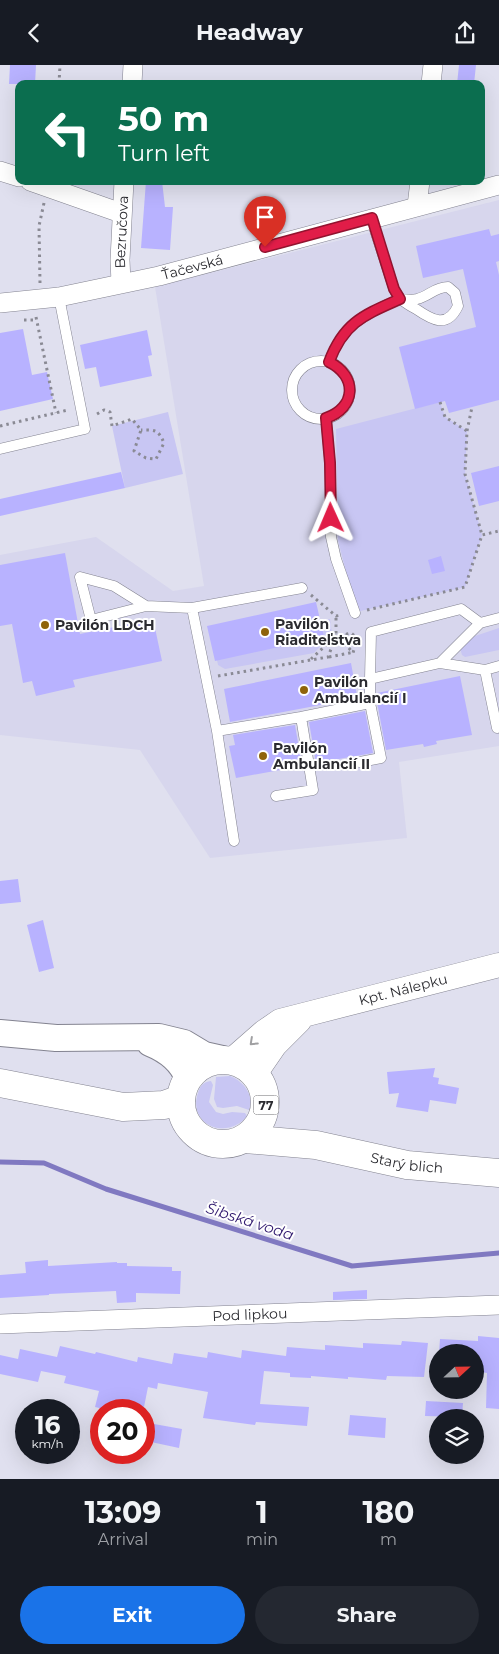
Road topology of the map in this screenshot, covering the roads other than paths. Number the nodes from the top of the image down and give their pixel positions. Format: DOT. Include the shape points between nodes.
graph roads {
  1 [pos="133,65"];
  2 [pos="433,65"];
  3 [pos="132,80"];
  4 [pos="431,80"];
  5 [pos="0,171"];
  6 [pos="15,176"];
  7 [pos="42,185"];
  8 [pos="124,185"];
  9 [pos="420,185"];
  10 [pos="499,185"];
  11 [pos="417,206"];
  12 [pos="121,213"];
  13 [pos="372,218"];
  14 [pos="121,283"];
  15 [pos="59,297"];
  16 [pos="400,299"];
  17 [pos="0,303"];
  18 [pos="329,362"];
  19 [pos="326,418"];
  20 [pos="0,449"];
  21 [pos="302,588"];
  22 [pos="146,606"];
  23 [pos="192,608"];
  24 [pos="355,613"];
  25 [pos="499,618"];
  26 [pos="480,623"];
  27 [pos="440,663"];
  28 [pos="499,667"];
  29 [pos="485,669"];
  30 [pos="370,679"];
  31 [pos="370,703"];
  32 [pos="301,717"];
  33 [pos="497,727"];
  34 [pos="217,731"];
  35 [pos="360,762"];
  36 [pos="276,796"];
  37 [pos="234,841"];
  38 [pos="499,965"];
  39 [pos="308,1013"];
  40 [pos="0,1033"];
  41 [pos="133,1037"];
  42 [pos="227,1060"];
  43 [pos="255,1074"];
  44 [pos="0,1083"];
  45 [pos="184,1089"];
  46 [pos="266,1105"];
  47 [pos="123,1107"];
  48 [pos="189,1127"];
  49 [pos="244,1139"];
  50 [pos="316,1145"];
  51 [pos="499,1173"];
  52 [pos="499,1305"];
  53 [pos="0,1324"];
  1 -- 3 [label="street"];
  2 -- 4 [label="street"];
  5 -- 6 [label="street"];
  7 -- 12 [label="street"];
  8 -- 12 [label="street, Bezručova"];
  9 -- 11 [label="street"];
  10 -- 11 [label="street, Ťačevská"];
  11 -- 13 [label="street, Ťačevská"];
  12 -- 14 [label="street, Bezručova"];
  13 -- 14 [label="street, Ťačevská" via="159,276"];
  13 -- 16 [label="lane"];
  14 -- 15 [label="street, Ťačevská"];
  15 -- 17 [label="street, Ťačevská"];
  15 -- 20 [label="lane" via="85,429"];
  16 -- 16 [label="lane" via="432,320 449,318 458,306 454,293 448,287 440,287 415,300"];
  16 -- 18 [label="lane" via="349,326"];
  18 -- 19 [label="lane" via="345,373 350,391 343,409"];
  18 -- 19 [label="lane" via="320,361 303,367 293,383 292,392 300,409 307,415"];
  19 -- 24 [label="lane" via="331,537"];
  21 -- 23 [label="lane"];
  22 -- 22 [label="lane" via="114,586 80,577 91,620"];
  22 -- 23 [label="lane"];
  23 -- 34 [label="lane"];
  25 -- 26 [label="lane"];
  26 -- 27 [label="lane"];
  26 -- 30 [label="lane" via="461,609 371,632"];
  27 -- 29 [label="lane"];
  27 -- 30 [label="lane"];
  28 -- 29 [label="lane"];
  29 -- 33 [label="lane"];
  30 -- 31 [label="lane"];
  31 -- 32 [label="lane"];
  31 -- 35 [label="lane" via="381,757"];
  32 -- 34 [label="lane"];
  32 -- 36 [label="lane" via="313,791"];
  34 -- 37 [label="lane"];
  38 -- 39 [label="street, Kpt. Nálepku"];
  39 -- 42 [label="street, Kpt. Nálepku, one-way" via="280,1021"];
  39 -- 43 [label="street" via="275,1045"];
  40 -- 41 [label="main road" via="56,1038"];
  41 -- 42 [label="main road" via="159,1037 184,1043 204,1055"];
  41 -- 45 [label="main road" via="162,1048 176,1059 185,1069"];
  42 -- 43 [label="main road" via="241,1063"];
  42 -- 45 [label="main road" via="208,1062 197,1069"];
  43 -- 46 [label="main road, 77" via="263,1089"];
  44 -- 47 [label="main road"];
  45 -- 47 [label="main road" via="164,1105"];
  45 -- 48 [label="main road" via="184,1119"];
  46 -- 49 [label="main road, 77" via="263,1118"];
  46 -- 50 [label="main road, Starý blich / 77"];
  47 -- 48 [label="main road" via="170,1127"];
  48 -- 49 [label="main road, 77" via="209,1142 233,1143"];
  49 -- 50 [label="main road, Starý blich / 77"];
  50 -- 51 [label="main road, Starý blich / 77" via="407,1165"];
  52 -- 53 [label="street, Pod lipkou"];
}
